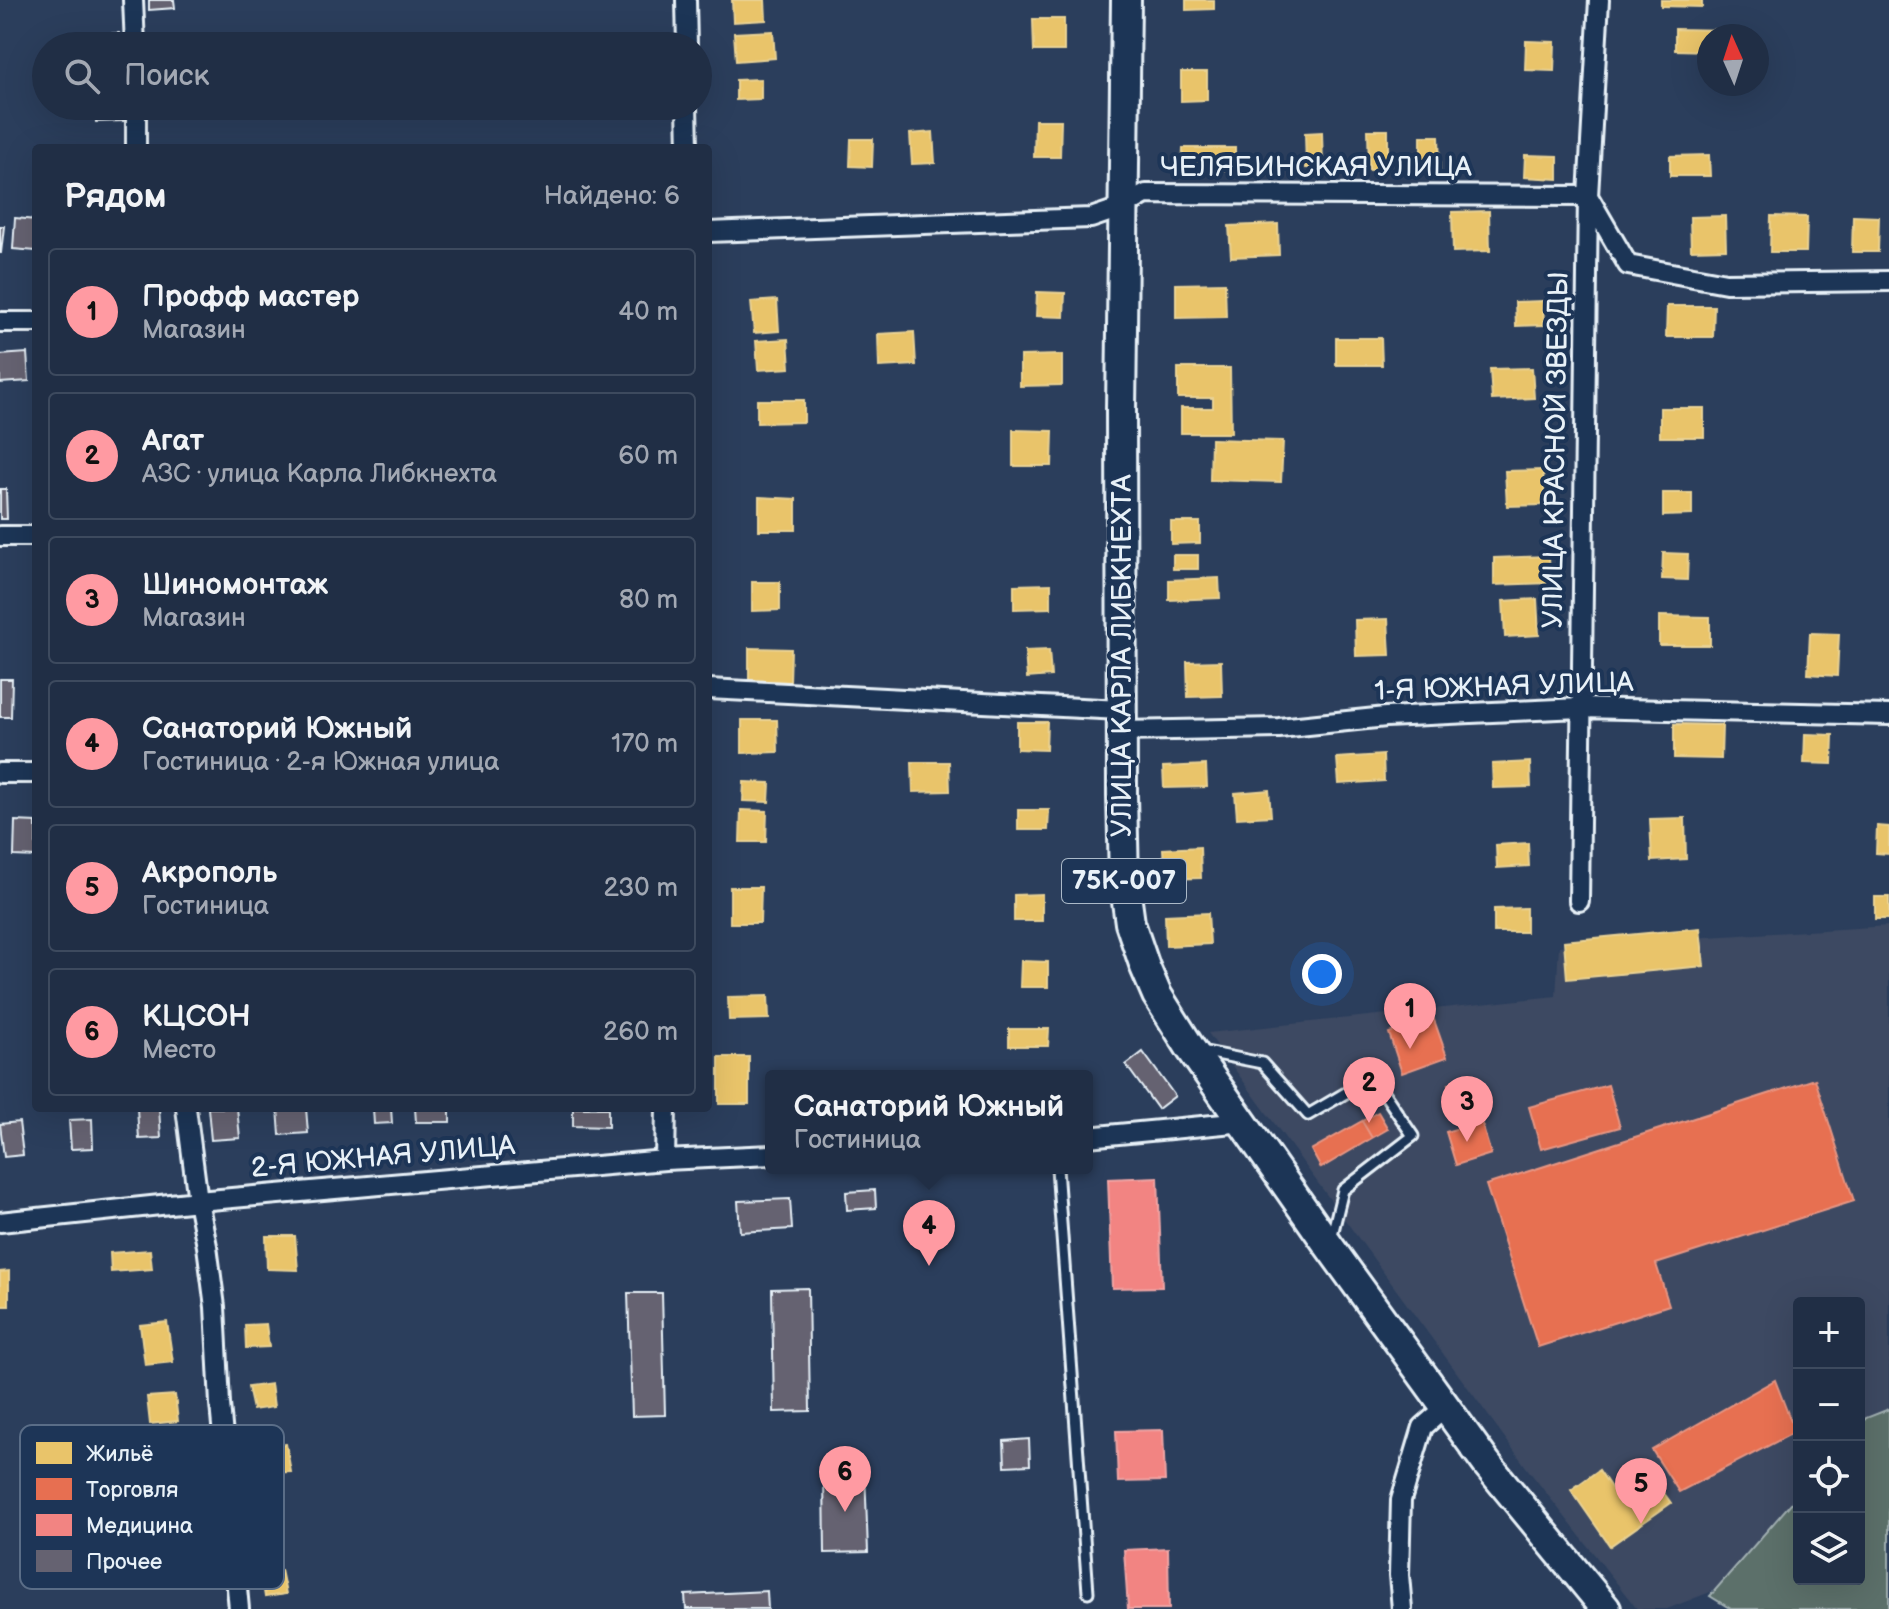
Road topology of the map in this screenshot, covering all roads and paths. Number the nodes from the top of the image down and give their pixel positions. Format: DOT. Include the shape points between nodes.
graph roads {
  1 [pos="133,0"];
  2 [pos="686,0"];
  3 [pos="1126,0"];
  4 [pos="1599,0"];
  5 [pos="134,32"];
  6 [pos="687,32"];
  7 [pos="136,120"];
  8 [pos="687,120"];
  9 [pos="136,144"];
  10 [pos="688,144"];
  11 [pos="1588,196"];
  12 [pos="1123,207"];
  13 [pos="712,232"];
  14 [pos="1889,281"];
  15 [pos="0,322"];
  16 [pos="32,322"];
  17 [pos="0,536"];
  18 [pos="32,536"];
  19 [pos="712,689"];
  20 [pos="1580,708"];
  21 [pos="1889,715"];
  22 [pos="1121,720"];
  23 [pos="0,773"];
  24 [pos="32,773"];
  25 [pos="1579,901"];
  26 [pos="1191,1049"];
  27 [pos="187,1112"];
  28 [pos="666,1112"];
  29 [pos="1244,1122"];
  30 [pos="1093,1136"];
  31 [pos="765,1155"];
  32 [pos="665,1160"];
  33 [pos="1057,1174"];
  34 [pos="198,1201"];
  35 [pos="0,1222"];
  36 [pos="1329,1246"];
  37 [pos="1446,1407"];
  38 [pos="222,1425"];
  39 [pos="237,1589"];
  40 [pos="1088,1592"];
  41 [pos="239,1609"];
  42 [pos="1402,1609"];
  43 [pos="1606,1609"];
  1 -- 5 [label="street"];
  2 -- 6 [label="street"];
  3 -- 12 [label="main road, УЛИЦА КАРЛА ЛИБКНЕХТА / 75К-007"];
  4 -- 11 [label="street, УЛИЦА КРАСНОЙ ЗВЕЗДЫ"];
  7 -- 9 [label="street"];
  8 -- 10 [label="street"];
  11 -- 12 [label="street, ЧЕЛЯБИНСКАЯ УЛИЦА" via="1146,194"];
  11 -- 14 [label="street" via="1628,265 1726,283"];
  11 -- 20 [label="street, УЛИЦА КРАСНОЙ ЗВЕЗДЫ"];
  12 -- 13 [label="street, ЧЕЛЯБИНСКАЯ УЛИЦА" via="1091,218"];
  12 -- 22 [label="main road, УЛИЦА КАРЛА ЛИБКНЕХТА / 75К-007"];
  15 -- 16 [label="street"];
  17 -- 18 [label="street"];
  19 -- 22 [label="street, 1-Я ЮЖНАЯ УЛИЦА"];
  20 -- 21 [label="street, 1-Я ЮЖНАЯ УЛИЦА"];
  20 -- 22 [label="street, 1-Я ЮЖНАЯ УЛИЦА" via="1279,728"];
  20 -- 25 [label="street, УЛИЦА КРАСНОЙ ЗВЕЗДЫ"];
  22 -- 26 [label="main road, УЛИЦА КАРЛА ЛИБКНЕХТА / 75К-007" via="1124,880 1130,923 1157,995"];
  23 -- 24 [label="street"];
  26 -- 29 [label="main road, УЛИЦА КАРЛА ЛИБКНЕХТА / 75К-007"];
  26 -- 36 [label="lane" via="1262,1063 1308,1115 1373,1077 1413,1136 1343,1190"];
  27 -- 34 [label="street"];
  28 -- 32 [label="street"];
  29 -- 30 [label="street"];
  29 -- 36 [label="main road, УЛИЦА КАРЛА ЛИБКНЕХТА / 75К-007"];
  31 -- 32 [label="street, 2-Я ЮЖНАЯ УЛИЦА"];
  32 -- 34 [label="street, 2-Я ЮЖНАЯ УЛИЦА"];
  33 -- 40 [label="lane"];
  34 -- 35 [label="street, 2-Я ЮЖНАЯ УЛИЦА"];
  34 -- 38 [label="street" via="215,1307"];
  36 -- 37 [label="main road, УЛИЦА КАРЛА ЛИБКНЕХТА / 75К-007"];
  37 -- 42 [label="street" via="1423,1427 1401,1500"];
  37 -- 43 [label="main road, УЛИЦА КАРЛА ЛИБКНЕХТА / 75К-007"];
  39 -- 41 [label="street"];
}
